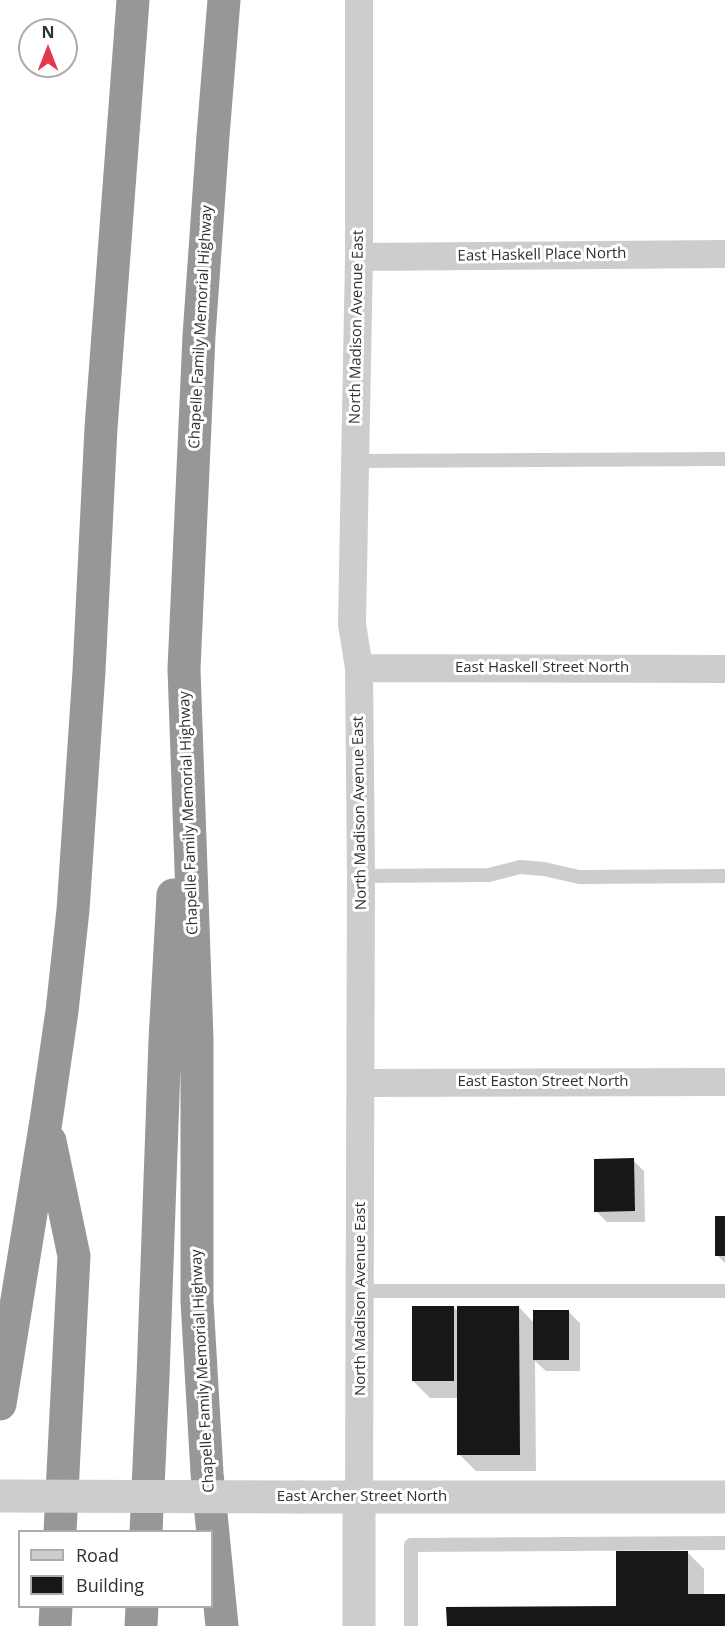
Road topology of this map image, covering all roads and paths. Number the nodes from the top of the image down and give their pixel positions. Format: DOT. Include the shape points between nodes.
graph roads {
  1 [pos="133,0"];
  2 [pos="224,0"];
  3 [pos="359,0"];
  4 [pos="725,254"];
  5 [pos="359,257"];
  6 [pos="725,459"];
  7 [pos="354,461"];
  8 [pos="359,668"];
  9 [pos="184,669"];
  10 [pos="725,669"];
  11 [pos="361,876"];
  12 [pos="725,876"];
  13 [pos="725,1082"];
  14 [pos="362,1083"];
  15 [pos="46,1121"];
  16 [pos="361,1291"];
  17 [pos="725,1291"];
  18 [pos="0,1404"];
  19 [pos="207,1473"];
  20 [pos="0,1496"];
  21 [pos="359,1497"];
  22 [pos="725,1497"];
  23 [pos="60,1530"];
  24 [pos="146,1530"];
  25 [pos="213,1530"];
  26 [pos="213,1534"];
  27 [pos="725,1543"];
  28 [pos="56,1608"];
  29 [pos="142,1608"];
  30 [pos="55,1626"];
  31 [pos="141,1626"];
  32 [pos="222,1626"];
  33 [pos="242,1626"];
  34 [pos="359,1626"];
  35 [pos="411,1626"];
  1 -- 15 [label="highway" via="101,428 73,910"];
  2 -- 9 [label="highway, Chapelle Family Memorial Highway" via="199,336"];
  3 -- 5 [label="street, North Madison Avenue East"];
  4 -- 5 [label="street, East Haskell Place North"];
  5 -- 7 [label="street, North Madison Avenue East"];
  6 -- 7 [label="lane"];
  7 -- 8 [label="street, North Madison Avenue East" via="352,624"];
  8 -- 10 [label="street, East Haskell Street North"];
  8 -- 11 [label="street, North Madison Avenue East"];
  9 -- 19 [label="highway, Chapelle Family Memorial Highway" via="197,1039 197,1301"];
  9 -- 24 [label="highway"];
  11 -- 12 [label="lane" via="489,875 520,867 579,877"];
  11 -- 14 [label="street, North Madison Avenue East"];
  13 -- 14 [label="street, East Easton Street North"];
  14 -- 16 [label="street, North Madison Avenue East"];
  15 -- 18 [label="highway"];
  15 -- 23 [label="highway" via="74,1256"];
  16 -- 17 [label="lane"];
  16 -- 21 [label="street, North Madison Avenue East"];
  19 -- 25 [label="highway, Chapelle Family Memorial Highway"];
  19 -- 33 [label="highway"];
  20 -- 21 [label="street, East Archer Street North, bridge"];
  21 -- 22 [label="street, East Archer Street North"];
  21 -- 34 [label="street, North Madison Avenue East"];
  26 -- 32 [label="highway, Chapelle Family Memorial Highway"];
  27 -- 35 [label="lane" via="411,1545"];
  28 -- 30 [label="highway"];
  29 -- 31 [label="highway"];
}
